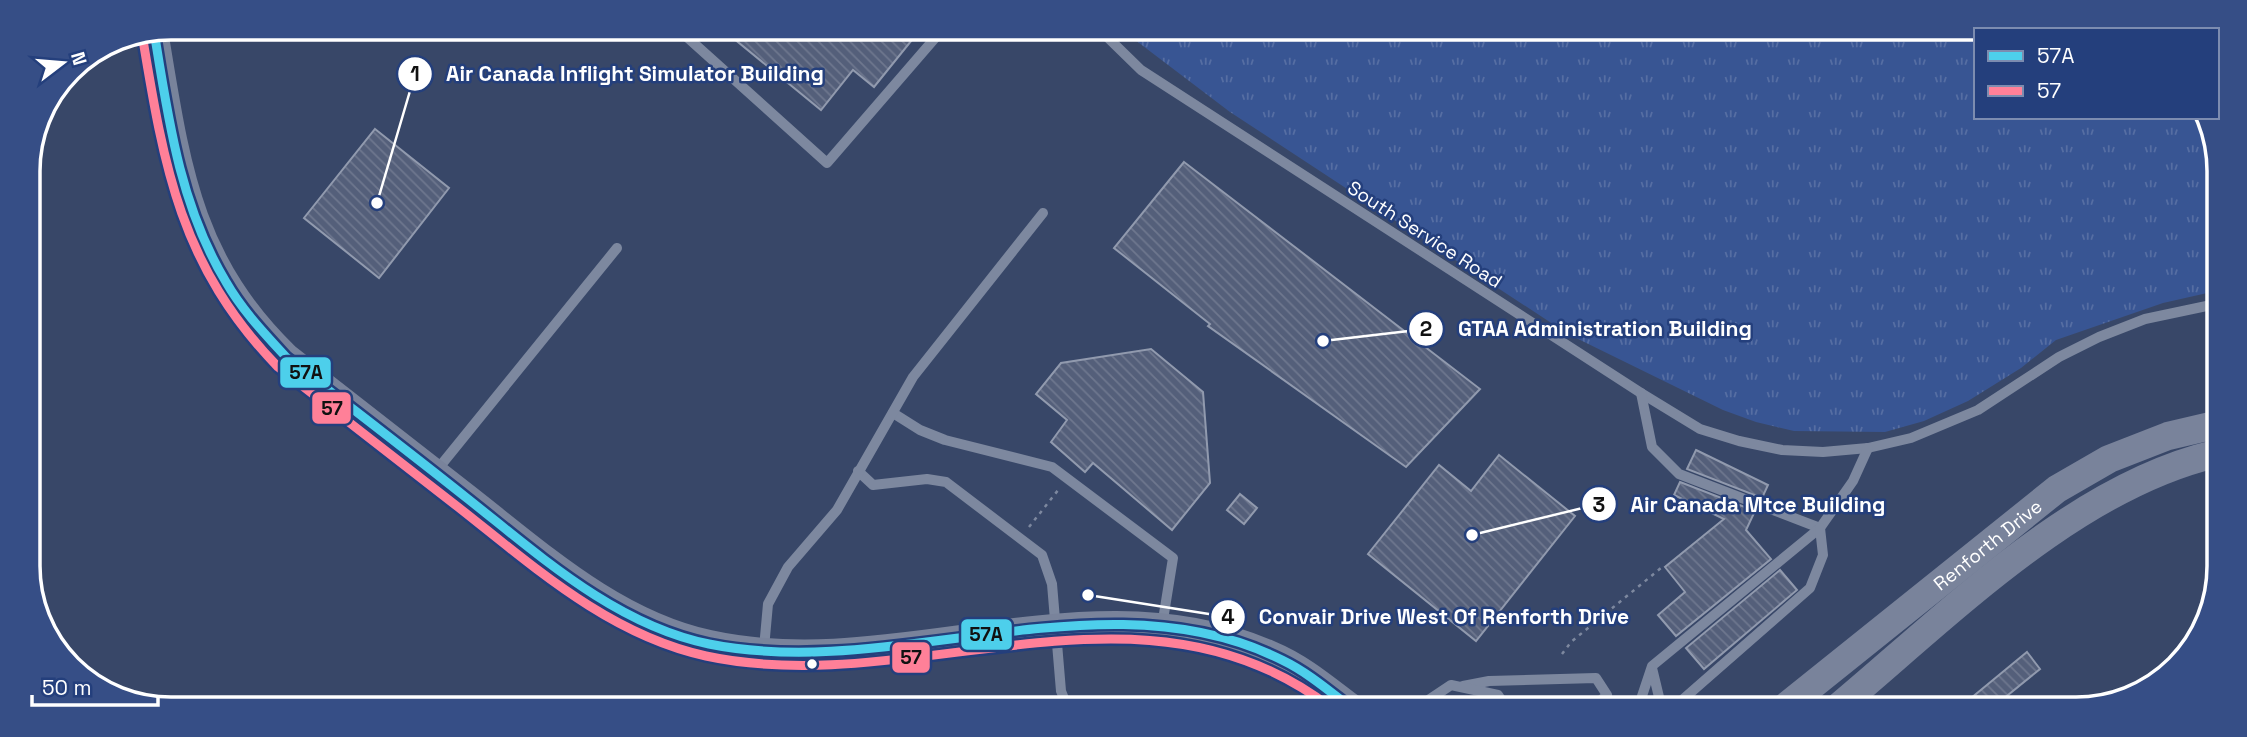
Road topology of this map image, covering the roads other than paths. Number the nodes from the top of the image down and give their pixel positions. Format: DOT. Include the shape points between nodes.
graph roads {
  1 [pos="691,41"];
  2 [pos="933,41"];
  3 [pos="1111,41"];
  4 [pos="156,42"];
  5 [pos="1042,213"];
  6 [pos="617,248"];
  7 [pos="2207,306"];
  8 [pos="1641,393"];
  9 [pos="893,412"];
  10 [pos="2207,427"];
  11 [pos="1868,448"];
  12 [pos="2207,457"];
  13 [pos="858,471"];
  14 [pos="434,473"];
  15 [pos="1820,528"];
  16 [pos="1162,627"];
  17 [pos="1057,628"];
  18 [pos="764,652"];
  19 [pos="1652,666"];
  20 [pos="1463,686"];
  21 [pos="1336,696"];
  22 [pos="1434,696"];
  23 [pos="1499,696"];
  24 [pos="1606,696"];
  25 [pos="1642,696"];
  26 [pos="1659,696"];
  27 [pos="1686,696"];
  28 [pos="1799,696"];
  29 [pos="1851,696"];
  30 [pos="1063,697"];
  1 -- 2 [label="lane" via="827,163"];
  3 -- 8 [label="lane, South Service Road" via="1141,69"];
  4 -- 14 [label="street" via="190,208 226,287 286,357"];
  5 -- 9 [label="lane" via="913,377"];
  6 -- 14 [label="lane"];
  7 -- 11 [label="lane, South Service Road" via="2145,319 2099,337 1950,424"];
  8 -- 11 [label="lane, South Service Road" via="1700,429 1739,442 1823,452"];
  8 -- 15 [label="lane" via="1652,447 1679,474"];
  9 -- 13 [label="lane"];
  9 -- 16 [label="lane" via="945,440 1052,467 1173,558"];
  10 -- 28 [label="street, Renforth Drive" via="2109,459 2057,489"];
  11 -- 15 [label="lane" via="1853,481"];
  12 -- 29 [label="street, Renforth Drive" via="2132,483 2077,514 2020,555"];
  13 -- 17 [label="lane" via="873,485 927,479 946,482 1031,545 1049,569"];
  13 -- 18 [label="lane" via="837,510 789,566 768,604"];
  14 -- 18 [label="street" via="592,593 635,618 709,644"];
  15 -- 19 [label="lane"];
  15 -- 27 [label="lane" via="1823,555 1810,587"];
  16 -- 17 [label="street" via="1108,624"];
  16 -- 21 [label="street" via="1242,643 1274,656"];
  17 -- 18 [label="street" via="882,648"];
  17 -- 30 [label="lane"];
  19 -- 25 [label="lane"];
  19 -- 26 [label="lane"];
  20 -- 22 [label="lane" via="1451,685"];
  20 -- 23 [label="lane"];
  20 -- 24 [label="lane" via="1596,678"];
}
